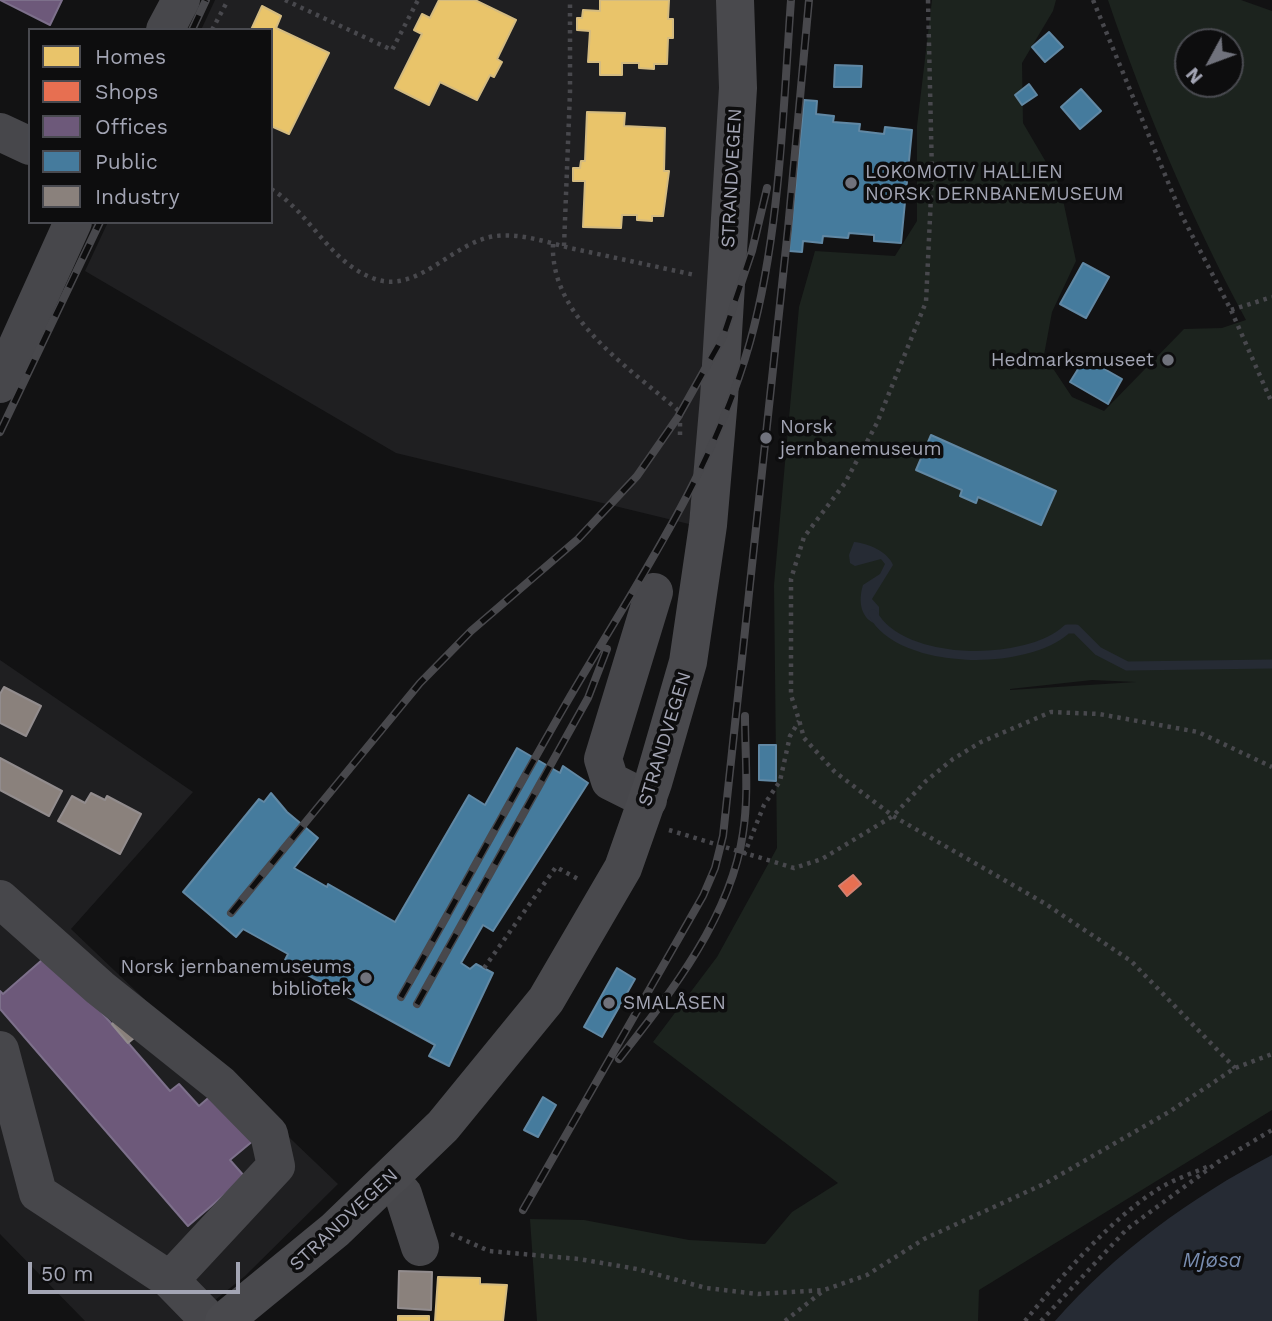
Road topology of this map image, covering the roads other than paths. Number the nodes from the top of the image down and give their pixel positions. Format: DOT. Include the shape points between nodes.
graph roads {
  1 [pos="181,0"];
  2 [pos="735,0"];
  3 [pos="166,28"];
  4 [pos="0,132"];
  5 [pos="28,145"];
  6 [pos="72,224"];
  7 [pos="0,384"];
  8 [pos="654,592"];
  9 [pos="656,814"];
  10 [pos="0,899"];
  11 [pos="0,1050"];
  12 [pos="388,1180"];
  13 [pos="434,1240"];
  14 [pos="170,1280"];
  15 [pos="210,1321"];
  16 [pos="225,1321"];
  1 -- 3 [label="street"];
  2 -- 9 [label="main road, STRANDVEGEN" via="738,88 708,525 688,662"];
  4 -- 5 [label="street"];
  6 -- 7 [label="street"];
  8 -- 9 [label="street" via="603,759 610,780"];
  9 -- 12 [label="main road, STRANDVEGEN" via="546,1000 451,1117"];
  10 -- 14 [label="street" via="100,988 220,1084 269,1134 276,1166"];
  11 -- 14 [label="street" via="38,1193"];
  12 -- 13 [label="street"];
  12 -- 16 [label="main road, STRANDVEGEN" via="282,1277"];
  14 -- 15 [label="street"];
}
